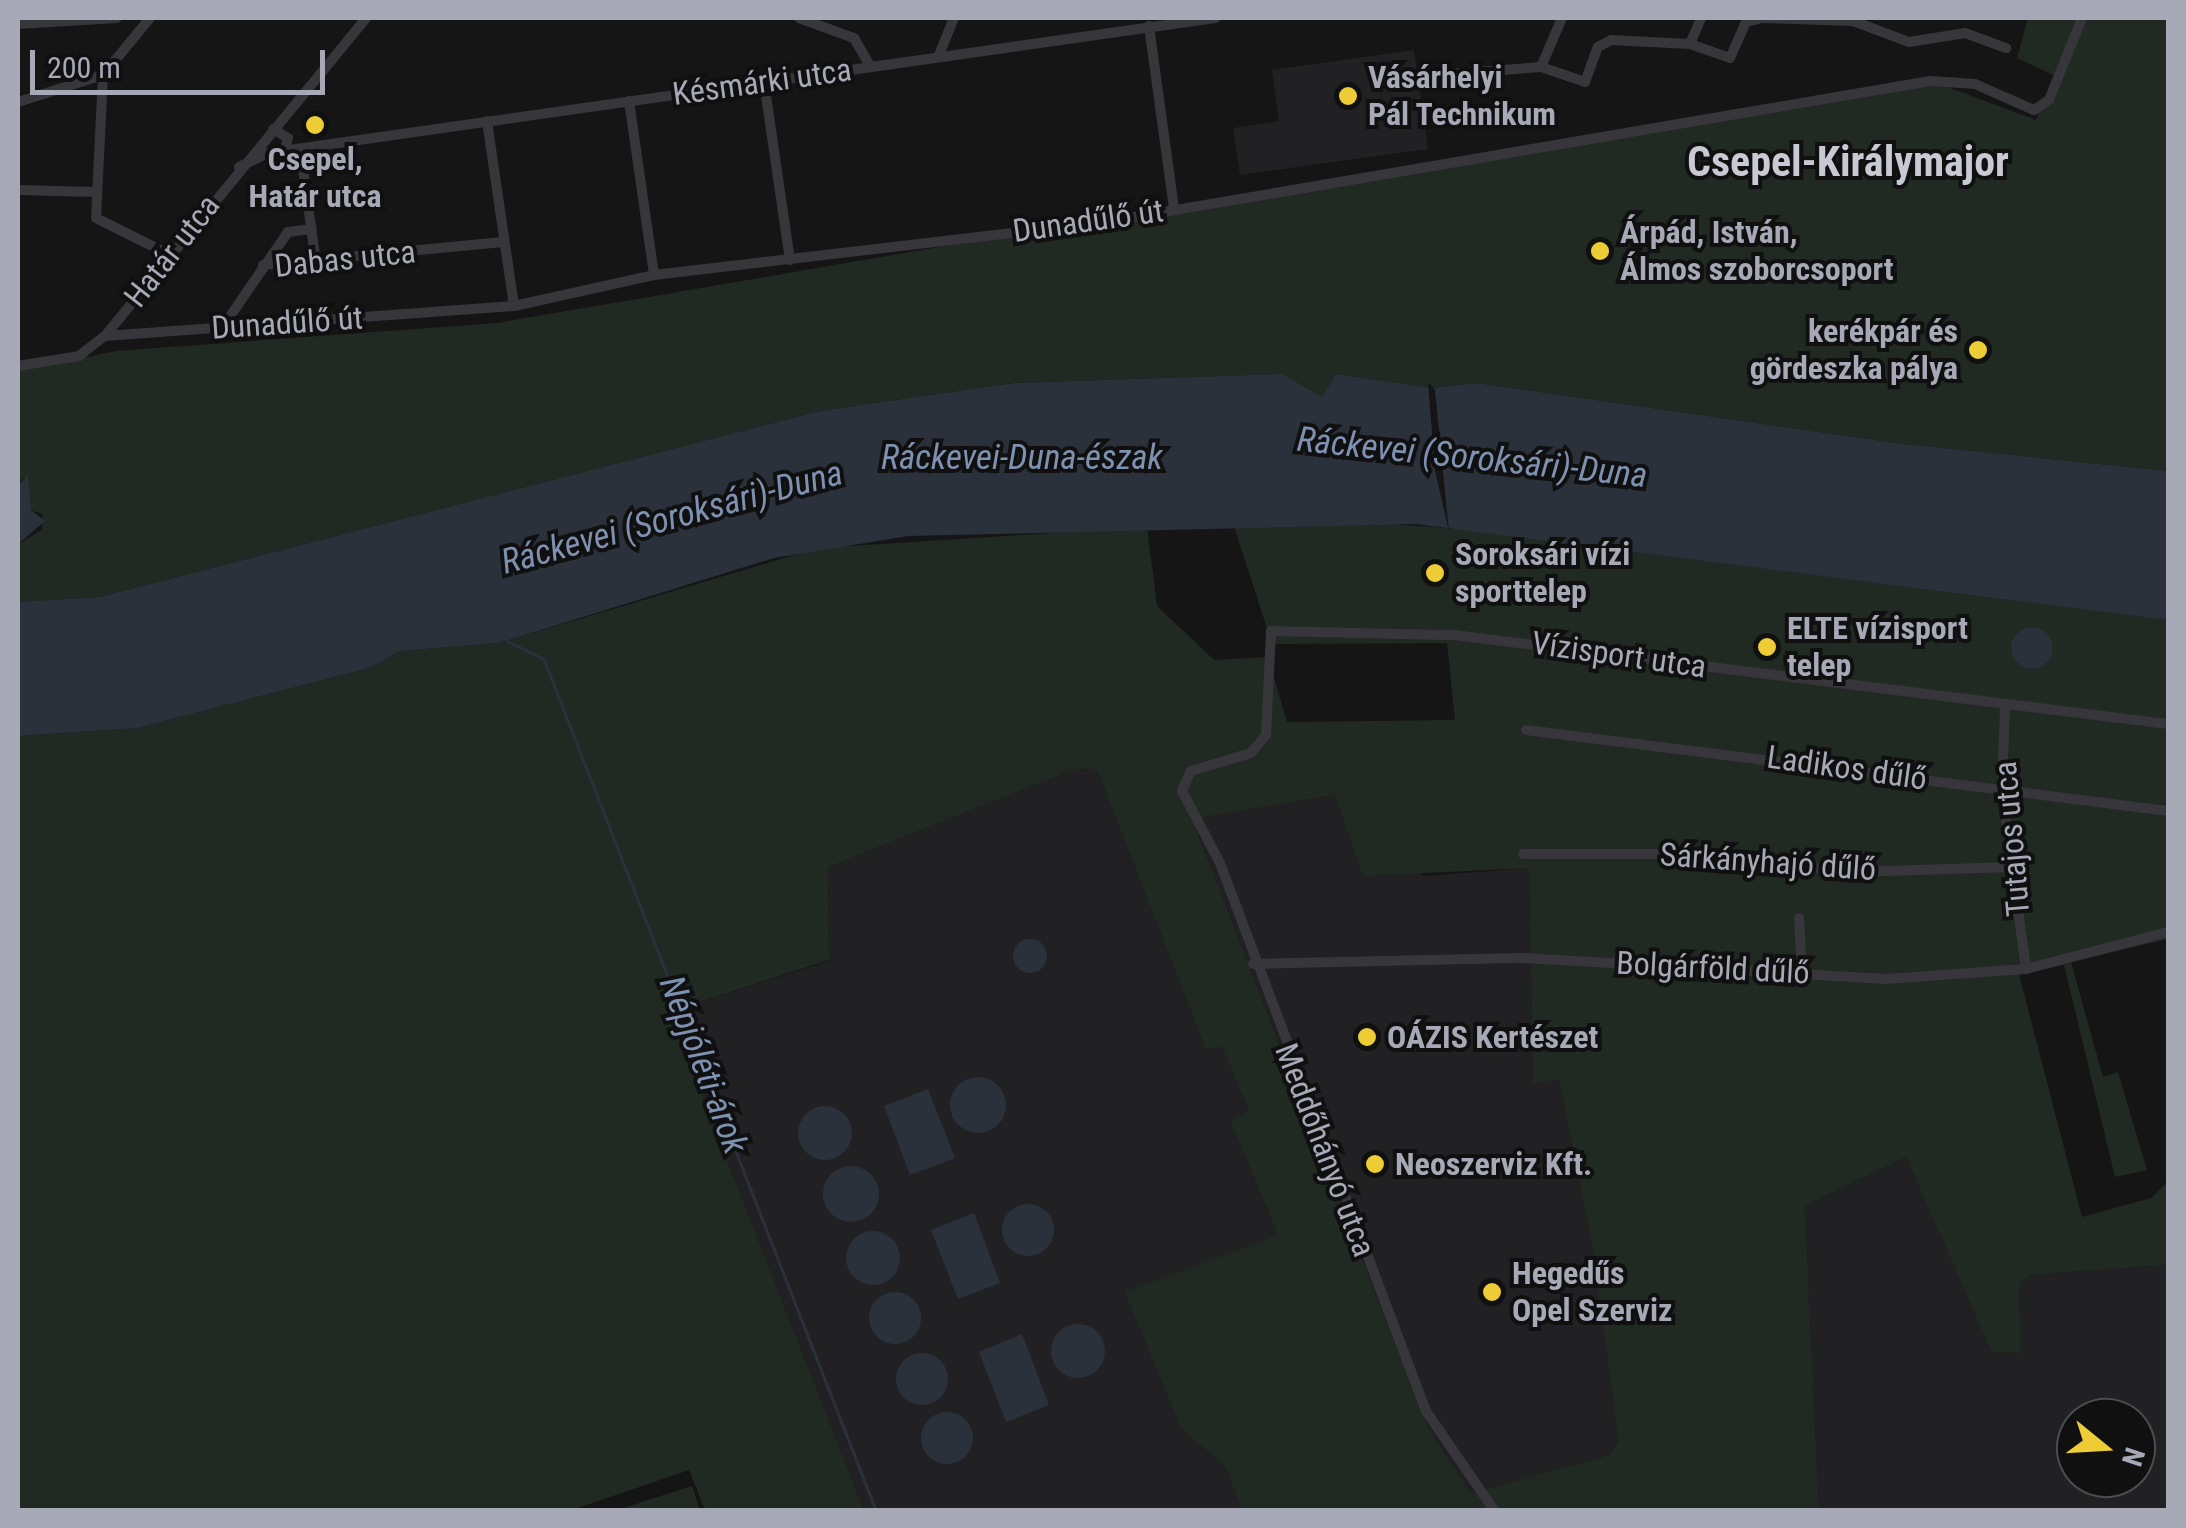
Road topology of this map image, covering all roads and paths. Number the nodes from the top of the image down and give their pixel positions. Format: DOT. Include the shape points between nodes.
graph roads {
  1 [pos="117,18"];
  2 [pos="133,18"];
  3 [pos="366,18"];
  4 [pos="799,18"];
  5 [pos="954,18"];
  6 [pos="1215,18"];
  7 [pos="1562,18"];
  8 [pos="1701,18"];
  9 [pos="2082,18"];
  10 [pos="148,20"];
  11 [pos="18,24"];
  12 [pos="1150,26"];
  13 [pos="1690,44"];
  14 [pos="2006,48"];
  15 [pos="939,55"];
  16 [pos="870,66"];
  17 [pos="1541,67"];
  18 [pos="103,74"];
  19 [pos="1433,76"];
  20 [pos="764,82"];
  21 [pos="629,101"];
  22 [pos="18,102"];
  23 [pos="487,121"];
  24 [pos="282,133"];
  25 [pos="262,140"];
  26 [pos="310,148"];
  27 [pos="284,152"];
  28 [pos="268,153"];
  29 [pos="302,162"];
  30 [pos="239,167"];
  31 [pos="18,190"];
  32 [pos="95,192"];
  33 [pos="1174,208"];
  34 [pos="312,229"];
  35 [pos="503,242"];
  36 [pos="168,254"];
  37 [pos="790,260"];
  38 [pos="316,263"];
  39 [pos="262,265"];
  40 [pos="654,274"];
  41 [pos="514,306"];
  42 [pos="222,328"];
  43 [pos="105,336"];
  44 [pos="18,366"];
  45 [pos="2006,708"];
  46 [pos="2168,724"];
  47 [pos="1526,730"];
  48 [pos="1182,778"];
  49 [pos="2002,789"];
  50 [pos="2168,811"];
  51 [pos="1523,854"];
  52 [pos="2012,867"];
  53 [pos="1800,918"];
  54 [pos="2168,932"];
  55 [pos="1253,964"];
  56 [pos="2026,969"];
  57 [pos="1802,972"];
  58 [pos="1494,1510"];
  1 -- 11 [label="street"];
  2 -- 10 [label="street"];
  3 -- 24 [label="street" via="293,100"];
  4 -- 16 [label="street" via="854,38"];
  5 -- 15 [label="street"];
  6 -- 12 [label="street, Késmárki utca"];
  7 -- 17 [label="street"];
  8 -- 13 [label="street"];
  9 -- 33 [label="street, Dunadűlő út" via="2053,91 2034,110 1975,84 1930,81"];
  10 -- 18 [label="street"];
  12 -- 15 [label="street, Késmárki utca"];
  12 -- 33 [label="street"];
  13 -- 14 [label="street" via="1730,58 1746,22 1762,18 1853,21 1909,42 1966,33"];
  13 -- 17 [label="street" via="1611,40 1598,47 1585,82"];
  15 -- 16 [label="street, Késmárki utca"];
  16 -- 20 [label="street, Késmárki utca"];
  17 -- 19 [label="street"];
  18 -- 22 [label="street"];
  18 -- 32 [label="street"];
  20 -- 21 [label="street, Késmárki utca"];
  20 -- 37 [label="street"];
  21 -- 23 [label="street, Késmárki utca"];
  21 -- 40 [label="street"];
  23 -- 26 [label="street, Késmárki utca"];
  23 -- 35 [label="street"];
  24 -- 25 [label="street, Határ utca"];
  24 -- 26 [label="street"];
  24 -- 27 [label="street"];
  25 -- 28 [label="street"];
  25 -- 30 [label="street, Határ utca"];
  26 -- 27 [label="street, Késmárki utca"];
  27 -- 28 [label="street, Késmárki utca"];
  28 -- 30 [label="street, Határ utca"];
  29 -- 34 [label="street"];
  30 -- 36 [label="street, Határ utca"];
  31 -- 32 [label="street"];
  32 -- 36 [label="street" via="99,223"];
  33 -- 37 [label="street, Dunadűlő út"];
  34 -- 38 [label="street"];
  34 -- 39 [label="street" via="288,232"];
  35 -- 38 [label="street, Dabas utca"];
  35 -- 41 [label="street"];
  36 -- 43 [label="street, Határ utca"];
  37 -- 40 [label="street, Dunadűlő út"];
  38 -- 39 [label="street, Dabas utca"];
  39 -- 42 [label="street, Dabas utca"];
  40 -- 41 [label="street, Dunadűlő út"];
  41 -- 42 [label="street, Dunadűlő út"];
  42 -- 43 [label="street, Dunadűlő út"];
  43 -- 44 [label="street" via="79,356"];
  45 -- 46 [label="street, Vízisport utca"];
  45 -- 48 [label="street, Vízisport utca" via="1579,648 1271,631 1266,735 1251,753"];
  45 -- 49 [label="street, Tutajos utca"];
  47 -- 49 [label="street, Ladikos dűlő"];
  48 -- 55 [label="street, Meddőhányó utca"];
  49 -- 50 [label="street, Ladikos dűlő"];
  49 -- 52 [label="street, Tutajos utca"];
  51 -- 52 [label="street, Sárkányhajó dűlő" via="1693,854 1852,872"];
  52 -- 56 [label="street, Tutajos utca"];
  53 -- 57 [label="street"];
  54 -- 56 [label="street, Bolgárföld dűlő"];
  55 -- 57 [label="street, Bolgárföld dűlő" via="1523,958"];
  55 -- 58 [label="street, Meddőhányó utca" via="1426,1410"];
  56 -- 57 [label="street, Bolgárföld dűlő" via="1886,979"];
}
